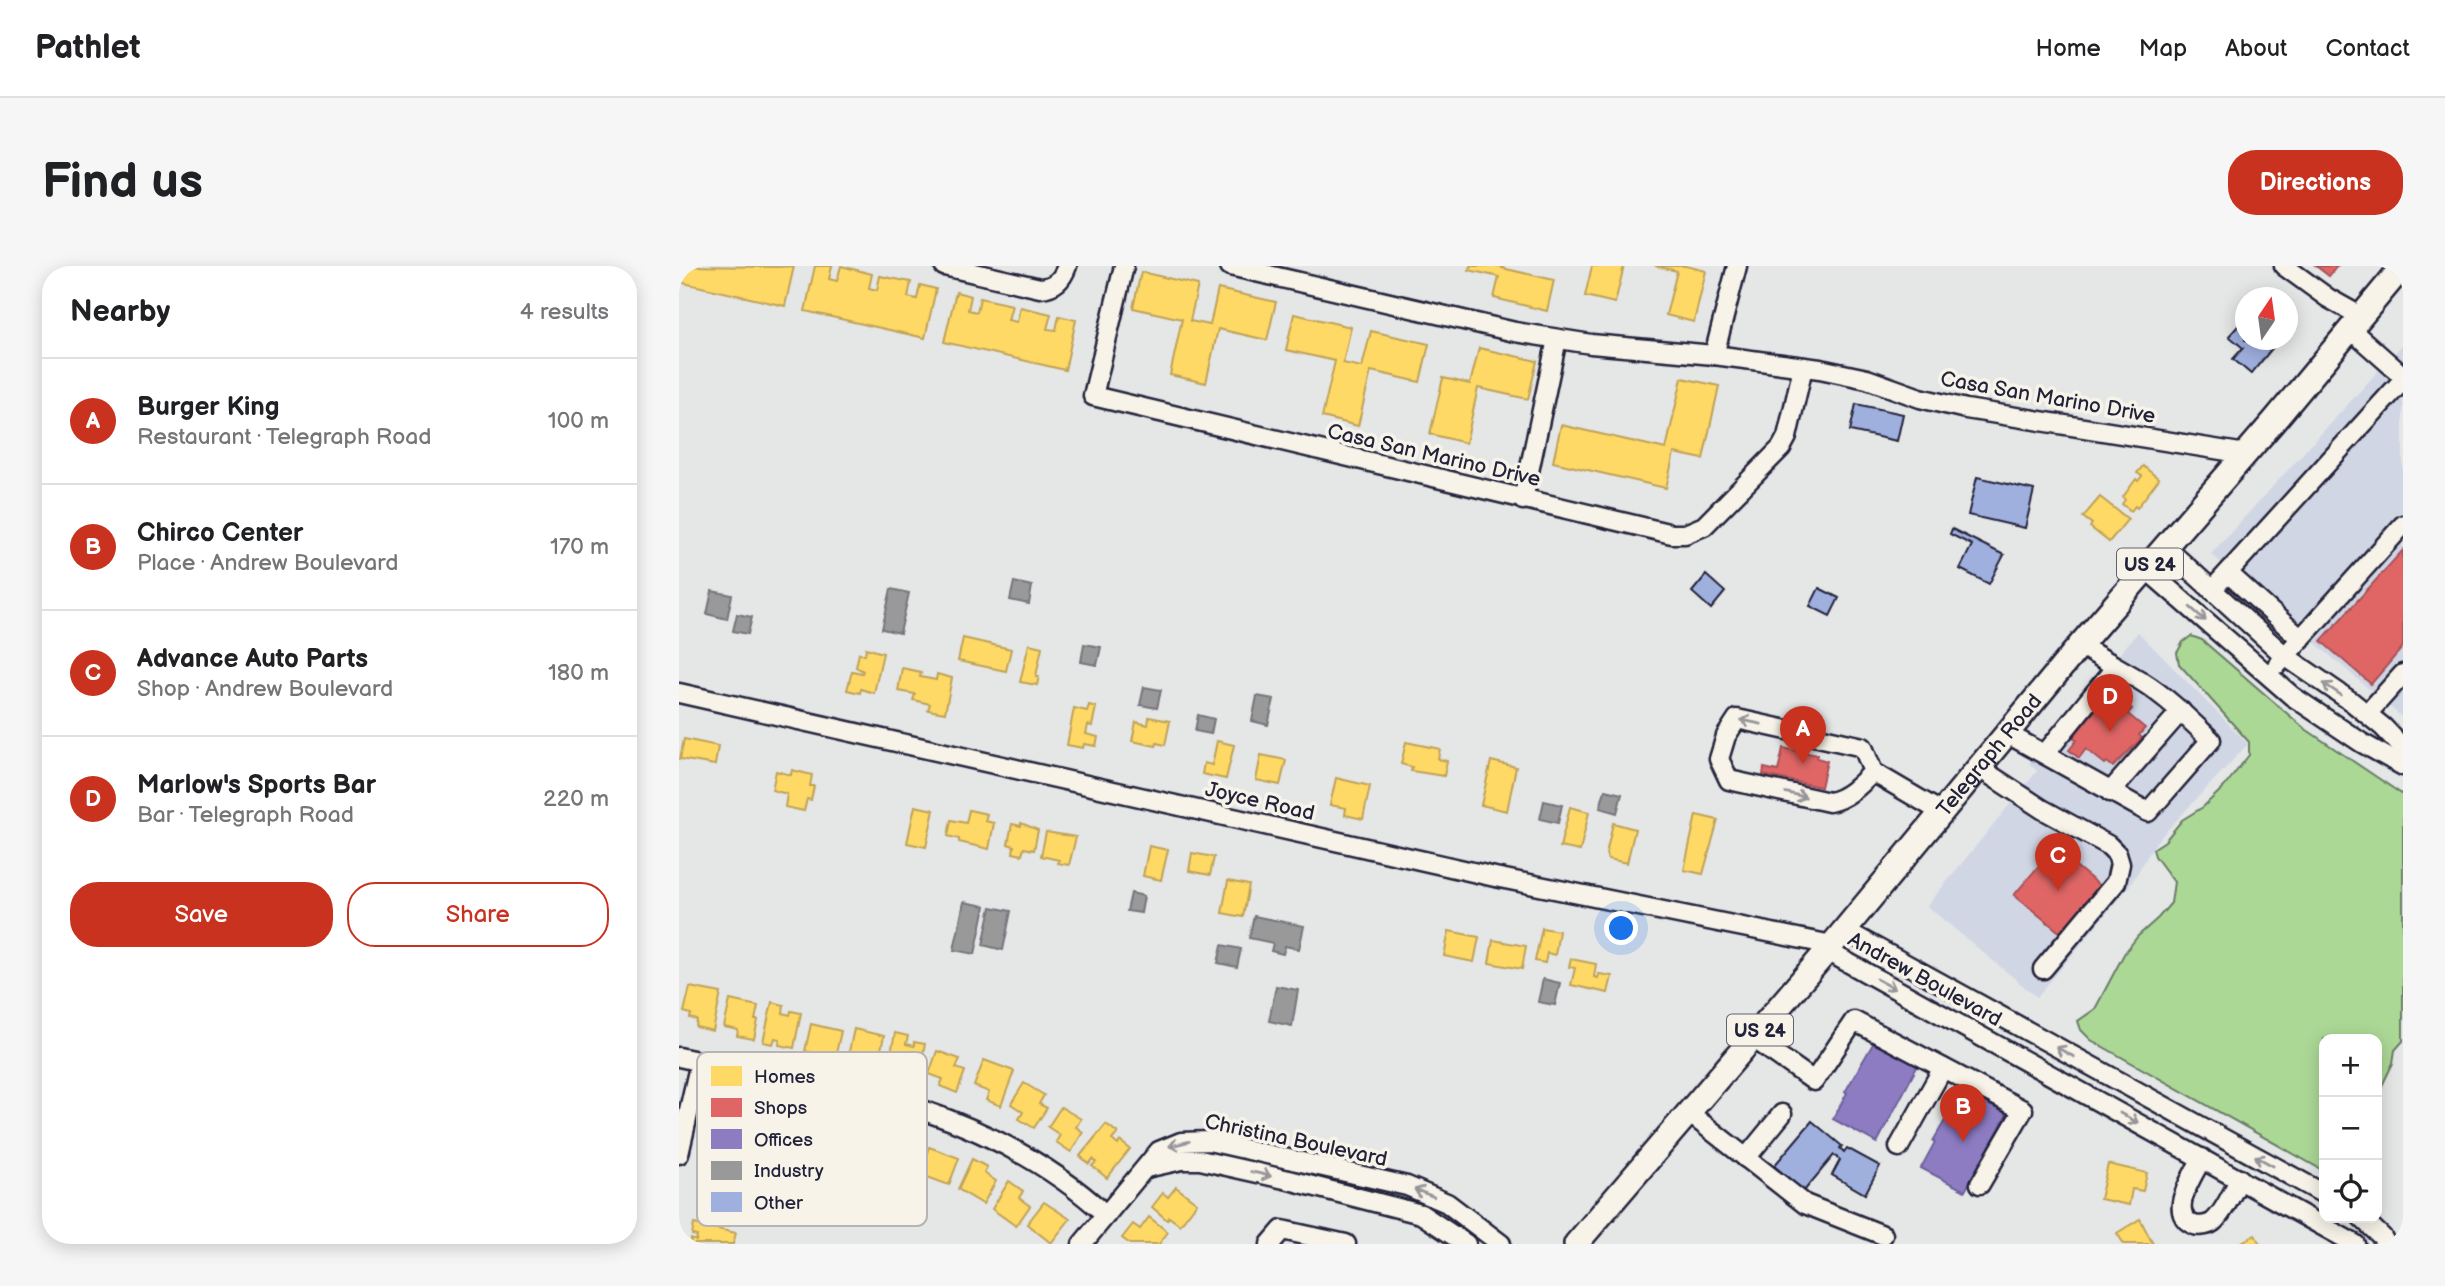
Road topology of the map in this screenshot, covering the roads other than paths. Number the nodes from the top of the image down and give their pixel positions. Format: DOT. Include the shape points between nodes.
graph roads {
  1 [pos="944,266"];
  2 [pos="1067,266"];
  3 [pos="1123,266"];
  4 [pos="1230,266"];
  5 [pos="1737,266"];
  6 [pos="2284,266"];
  7 [pos="2403,266"];
  8 [pos="1296,274"];
  9 [pos="2357,323"];
  10 [pos="1557,339"];
  11 [pos="1714,355"];
  12 [pos="1803,367"];
  13 [pos="2403,378"];
  14 [pos="2246,454"];
  15 [pos="1523,499"];
  16 [pos="2403,525"];
  17 [pos="2165,547"];
  18 [pos="2146,569"];
  19 [pos="2228,573"];
  20 [pos="2213,590"];
  21 [pos="2301,639"];
  22 [pos="2080,645"];
  23 [pos="2285,656"];
  24 [pos="2115,668"];
  25 [pos="2403,674"];
  26 [pos="2269,675"];
  27 [pos="679,693"];
  28 [pos="2181,711"];
  29 [pos="2367,714"];
  30 [pos="2006,733"];
  31 [pos="2402,746"];
  32 [pos="2045,754"];
  33 [pos="2403,766"];
  34 [pos="1977,767"];
  35 [pos="1873,772"];
  36 [pos="2110,792"];
  37 [pos="1941,812"];
  38 [pos="1834,942"];
  39 [pos="2043,969"];
  40 [pos="2015,1024"];
  41 [pos="1753,1038"];
  42 [pos="2001,1047"];
  43 [pos="679,1057"];
  44 [pos="697,1061"];
  45 [pos="1943,1068"];
  46 [pos="2102,1072"];
  47 [pos="697,1075"];
  48 [pos="2088,1095"];
  49 [pos="927,1113"];
  50 [pos="1689,1113"];
  51 [pos="1782,1114"];
  52 [pos="2235,1145"];
  53 [pos="1899,1147"];
  54 [pos="679,1154"];
  55 [pos="1746,1158"];
  56 [pos="2202,1158"];
  57 [pos="1293,1160"];
  58 [pos="1146,1168"];
  59 [pos="2220,1168"];
  60 [pos="2240,1179"];
  61 [pos="1289,1180"];
  62 [pos="1980,1184"];
  63 [pos="2319,1191"];
  64 [pos="1456,1209"];
  65 [pos="1106,1215"];
  66 [pos="2367,1223"];
  67 [pos="1444,1228"];
  68 [pos="1883,1236"];
  69 [pos="1082,1244"];
  70 [pos="1270,1244"];
  71 [pos="1346,1244"];
  72 [pos="1466,1244"];
  73 [pos="1501,1244"];
  74 [pos="1576,1244"];
  75 [pos="2355,1244"];
  76 [pos="2386,1244"];
  1 -- 2 [label="street" via="1040,288 1055,285"];
  3 -- 15 [label="street, Casa San Marino Drive" via="1093,397"];
  4 -- 8 [label="street, Casa San Marino Drive"];
  5 -- 11 [label="street"];
  6 -- 9 [label="street"];
  7 -- 9 [label="main road, Telegraph Road / US 24"];
  8 -- 10 [label="street, Casa San Marino Drive"];
  9 -- 13 [label="street"];
  9 -- 14 [label="main road, Telegraph Road / US 24"];
  10 -- 11 [label="street, Casa San Marino Drive"];
  10 -- 15 [label="street"];
  11 -- 12 [label="street, Casa San Marino Drive"];
  12 -- 14 [label="street, Casa San Marino Drive" via="1867,379 1966,409"];
  12 -- 15 [label="street, Casa San Marino Drive" via="1781,448 1696,531 1672,534"];
  13 -- 19 [label="street"];
  14 -- 17 [label="main road, Telegraph Road / US 24"];
  16 -- 21 [label="street"];
  17 -- 18 [label="main road, Telegraph Road / US 24"];
  17 -- 20 [label="street"];
  18 -- 22 [label="main road, Telegraph Road / US 24"];
  18 -- 26 [label="street, one-way"];
  19 -- 20 [label="street"];
  19 -- 21 [label="street"];
  20 -- 23 [label="street"];
  21 -- 23 [label="street"];
  22 -- 24 [label="street"];
  22 -- 30 [label="main road, Telegraph Road / US 24"];
  23 -- 26 [label="street"];
  29 -- 23 [label="street, one-way"];
  24 -- 28 [label="street"];
  24 -- 32 [label="street"];
  25 -- 29 [label="street"];
  26 -- 33 [label="street" via="2321,716"];
  27 -- 38 [label="street, Joyce Road" via="1495,877"];
  28 -- 36 [label="street"];
  28 -- 36 [label="street" via="2211,740 2202,751 2148,812"];
  29 -- 31 [label="street"];
  30 -- 32 [label="street"];
  30 -- 34 [label="main road, Telegraph Road / US 24"];
  32 -- 36 [label="street"];
  34 -- 37 [label="main road, Telegraph Road / US 24"];
  34 -- 39 [label="street" via="2102,841 2119,859 2116,882"];
  35 -- 35 [label="street, one-way" via="1863,747 1737,719 1719,759 1729,780 1829,803 1856,789"];
  35 -- 37 [label="street"];
  37 -- 38 [label="main road, Telegraph Road / US 24"];
  38 -- 40 [label="street, Andrew Boulevard"];
  38 -- 41 [label="main road, Telegraph Road / US 24"];
  38 -- 42 [label="street, Andrew Boulevard, one-way"];
  40 -- 42 [label="street, Andrew Boulevard"];
  46 -- 40 [label="street, Andrew Boulevard, one-way"];
  41 -- 45 [label="street" via="1814,1081 1854,1021"];
  41 -- 50 [label="main road, Telegraph Road / US 24"];
  42 -- 48 [label="street, Andrew Boulevard"];
  43 -- 44 [label="street"];
  45 -- 53 [label="street"];
  45 -- 62 [label="street" via="2024,1110"];
  46 -- 48 [label="street"];
  46 -- 52 [label="street, Andrew Boulevard"];
  47 -- 54 [label="street"];
  48 -- 56 [label="street, Andrew Boulevard, one-way"];
  49 -- 65 [label="street" via="993,1137 1028,1156"];
  50 -- 55 [label="street"];
  50 -- 74 [label="main road, Telegraph Road / US 24"];
  51 -- 55 [label="street"];
  52 -- 59 [label="street"];
  63 -- 52 [label="street, Andrew Boulevard, one-way"];
  55 -- 68 [label="street" via="1805,1204"];
  56 -- 59 [label="street, Andrew Boulevard"];
  56 -- 60 [label="street" via="2182,1199 2183,1217 2195,1225 2214,1222"];
  57 -- 58 [label="street, Christina Boulevard, one-way" via="1194,1141 1171,1145"];
  57 -- 61 [label="street"];
  64 -- 57 [label="street, Christina Boulevard, one-way" via="1407,1186"];
  58 -- 61 [label="street, Christina Boulevard, one-way" via="1200,1160"];
  58 -- 65 [label="street"];
  59 -- 60 [label="street, Andrew Boulevard"];
  60 -- 75 [label="street, Andrew Boulevard"];
  61 -- 67 [label="street, Christina Boulevard" via="1403,1208"];
  64 -- 67 [label="street"];
  64 -- 73 [label="street, Christina Boulevard"];
  65 -- 69 [label="street"];
  66 -- 76 [label="street"];
  67 -- 72 [label="street, Christina Boulevard"];
  70 -- 71 [label="street" via="1282,1230"];
}
